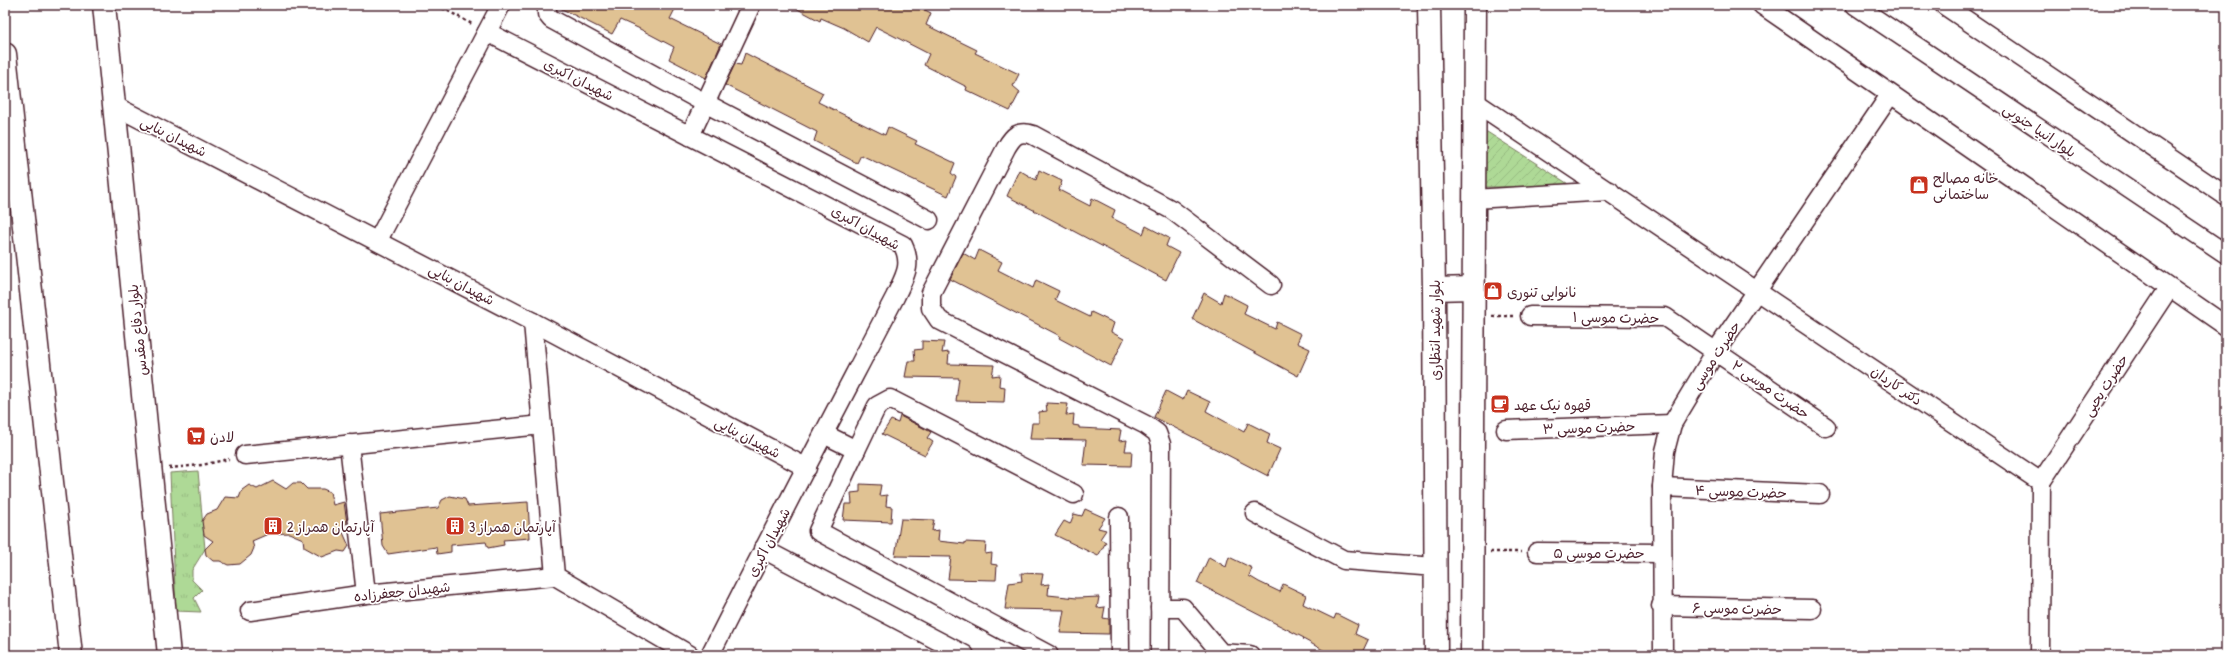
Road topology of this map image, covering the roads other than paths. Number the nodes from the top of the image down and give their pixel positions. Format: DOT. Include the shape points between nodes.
graph roads {
  1 [pos="104,5"];
  2 [pos="501,5"];
  3 [pos="547,5"];
  4 [pos="751,5"];
  5 [pos="1429,5"];
  6 [pos="1475,5"];
  7 [pos="1762,5"];
  8 [pos="1855,5"];
  9 [pos="1944,5"];
  10 [pos="487,32"];
  11 [pos="5,54"];
  12 [pos="1890,95"];
  13 [pos="1475,102"];
  14 [pos="705,103"];
  15 [pos="115,106"];
  16 [pos="690,136"];
  17 [pos="1610,191"];
  18 [pos="2226,196"];
  19 [pos="1473,199"];
  20 [pos="929,220"];
  21 [pos="378,240"];
  22 [pos="2226,254"];
  23 [pos="1271,285"];
  24 [pos="1473,288"];
  25 [pos="2169,288"];
  26 [pos="1434,289"];
  27 [pos="1758,291"];
  28 [pos="1530,316"];
  29 [pos="533,322"];
  30 [pos="2226,326"];
  31 [pos="1716,351"];
  32 [pos="1672,424"];
  33 [pos="542,425"];
  34 [pos="1826,427"];
  35 [pos="1506,430"];
  36 [pos="824,434"];
  37 [pos="350,444"];
  38 [pos="856,450"];
  39 [pos="245,455"];
  40 [pos="807,468"];
  41 [pos="2041,482"];
  42 [pos="1662,488"];
  43 [pos="1074,494"];
  44 [pos="1820,494"];
  45 [pos="1254,513"];
  46 [pos="1120,517"];
  47 [pos="763,549"];
  48 [pos="1537,552"];
  49 [pos="1661,553"];
  50 [pos="1435,567"];
  51 [pos="555,576"];
  52 [pos="366,594"];
  53 [pos="1661,606"];
  54 [pos="1160,608"];
  55 [pos="1812,609"];
  56 [pos="250,611"];
  57 [pos="71,655"];
  58 [pos="169,655"];
  59 [pos="690,655"];
  60 [pos="710,655"];
  61 [pos="965,655"];
  62 [pos="1049,655"];
  63 [pos="1120,655"];
  64 [pos="1160,655"];
  65 [pos="1250,655"];
  66 [pos="1436,655"];
  67 [pos="1472,655"];
  68 [pos="1662,655"];
  69 [pos="2040,655"];
  1 -- 15 [label="main road, بلوار دفاع مقدس"];
  2 -- 10 [label="street"];
  3 -- 14 [label="street" via="547,14 551,20"];
  4 -- 14 [label="street"];
  5 -- 26 [label="main road, بلوار شهید انتظاری"];
  6 -- 13 [label="main road"];
  7 -- 12 [label="street"];
  8 -- 22 [label="street, بلوار انبیا جنوبی"];
  9 -- 18 [label="street"];
  10 -- 16 [label="street, شهیدان اکبری"];
  10 -- 21 [label="street"];
  11 -- 57 [label="main road"];
  12 -- 25 [label="street"];
  12 -- 27 [label="street, حضرت موسی"];
  13 -- 17 [label="street, دکتر کاردان"];
  13 -- 19 [label="main road"];
  14 -- 16 [label="street"];
  14 -- 20 [label="street"];
  15 -- 21 [label="street, شهیدان بنایی"];
  15 -- 58 [label="main road, بلوار دفاع مقدس"];
  16 -- 36 [label="street, شهیدان اکبری" via="903,245 908,256 908,268"];
  17 -- 19 [label="street"];
  17 -- 27 [label="street, دکتر کاردان"];
  19 -- 24 [label="main road"];
  21 -- 29 [label="street, شهیدان بنایی"];
  23 -- 54 [label="street" via="1172,210 1033,134 1020,132 1013,136 1006,148 931,293 931,308 939,320 1146,425 1156,433 1161,444"];
  24 -- 26 [label="main road"];
  24 -- 67 [label="main road"];
  25 -- 30 [label="street"];
  25 -- 41 [label="street, حضرت یحیی"];
  26 -- 50 [label="main road, بلوار شهید انتظاری"];
  27 -- 31 [label="street, حضرت موسی"];
  27 -- 41 [label="street, دکتر کاردان"];
  28 -- 31 [label="street, حضرت موسی ۱" via="1665,317"];
  29 -- 33 [label="street"];
  29 -- 40 [label="street, شهیدان بنایی"];
  31 -- 32 [label="street, حضرت موسی"];
  31 -- 34 [label="street, حضرت موسی ۲"];
  32 -- 35 [label="street, حضرت موسی ۳"];
  32 -- 42 [label="street, حضرت موسی" via="1665,451"];
  33 -- 37 [label="street"];
  33 -- 51 [label="street"];
  36 -- 38 [label="street"];
  36 -- 40 [label="street, شهیدان اکبری"];
  37 -- 39 [label="street"];
  37 -- 52 [label="street"];
  38 -- 43 [label="street" via="877,406 890,399"];
  38 -- 62 [label="street" via="818,531"];
  40 -- 47 [label="street, شهیدان اکبری"];
  41 -- 69 [label="street"];
  42 -- 44 [label="street, حضرت موسی ۴"];
  42 -- 49 [label="street, حضرت موسی"];
  45 -- 50 [label="street" via="1344,560"];
  46 -- 63 [label="street"];
  47 -- 60 [label="street, شهیدان اکبری"];
  47 -- 61 [label="street"];
  48 -- 49 [label="street, حضرت موسی ۵"];
  49 -- 53 [label="street, حضرت موسی"];
  50 -- 66 [label="main road, بلوار شهید انتظاری"];
  51 -- 52 [label="street, شهیدان جعفرزاده"];
  51 -- 59 [label="street"];
  52 -- 56 [label="street, شهیدان جعفرزاده"];
  53 -- 55 [label="street, حضرت موسی ۶"];
  53 -- 68 [label="street, حضرت موسی"];
  54 -- 64 [label="street"];
  54 -- 65 [label="street" via="1183,608 1221,653"];
}
